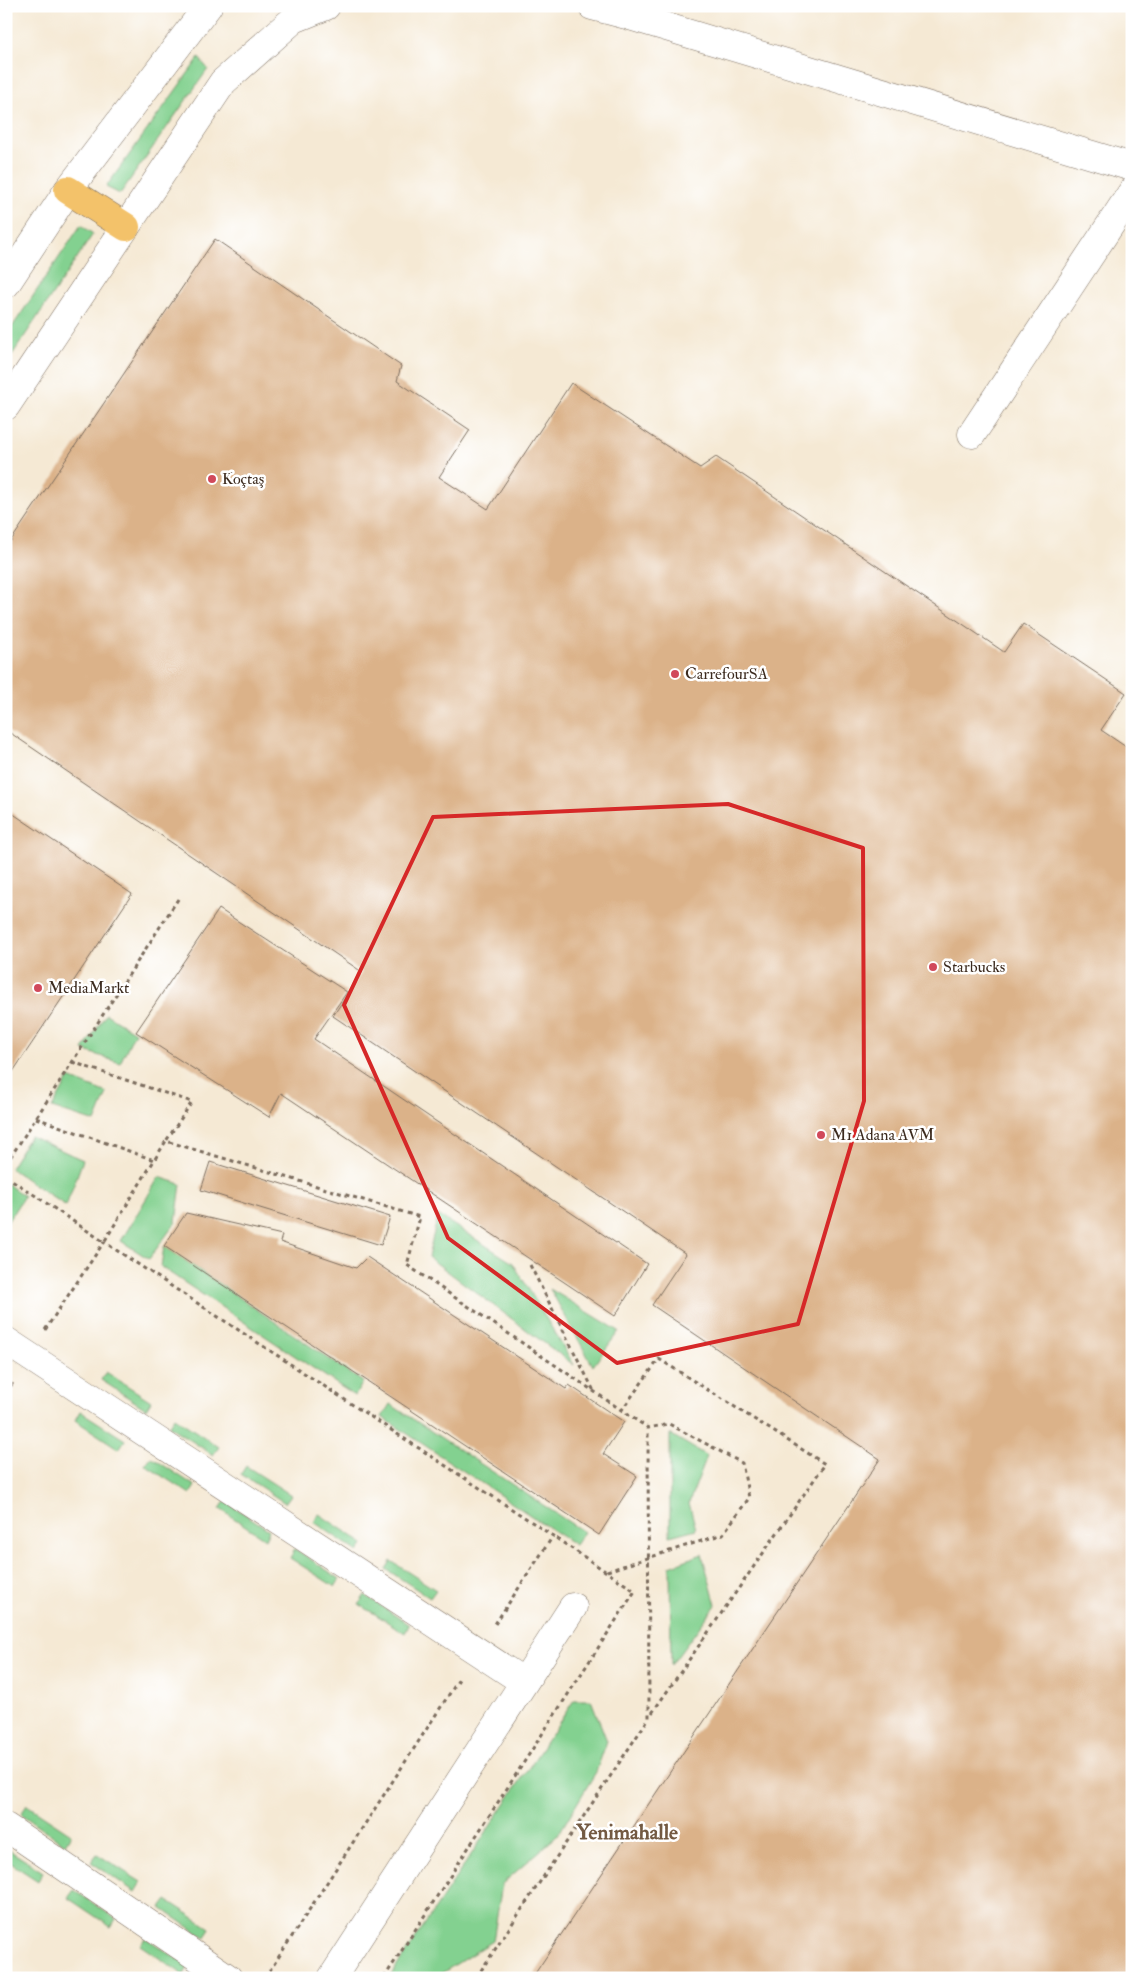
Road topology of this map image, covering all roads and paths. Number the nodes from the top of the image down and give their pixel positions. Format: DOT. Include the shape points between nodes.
graph roads {
  1 [pos="208,6"];
  2 [pos="326,6"];
  3 [pos="592,6"];
  4 [pos="1132,166"];
  5 [pos="68,190"];
  6 [pos="1132,192"];
  7 [pos="126,227"];
  8 [pos="6,284"];
  9 [pos="6,406"];
  10 [pos="972,434"];
  11 [pos="180,896"];
  12 [pos="72,1062"];
  13 [pos="36,1118"];
  14 [pos="166,1140"];
  15 [pos="154,1160"];
  16 [pos="6,1164"];
  17 [pos="6,1176"];
  18 [pos="104,1242"];
  19 [pos="530,1265"];
  20 [pos="41,1336"];
  21 [pos="6,1341"];
  22 [pos="596,1393"];
  23 [pos="621,1410"];
  24 [pos="648,1428"];
  25 [pos="553,1536"];
  26 [pos="649,1557"];
  27 [pos="606,1572"];
  28 [pos="573,1607"];
  29 [pos="490,1631"];
  30 [pos="463,1673"];
  31 [pos="524,1682"];
  32 [pos="649,1718"];
  33 [pos="6,1827"];
  34 [pos="228,1978"];
  35 [pos="265,1978"];
  36 [pos="332,1978"];
  37 [pos="384,1978"];
  38 [pos="476,1978"];
  1 -- 5 [label="street"];
  2 -- 7 [label="street" via="294,18 223,82"];
  3 -- 4 [label="street"];
  5 -- 7 [label="main road"];
  5 -- 8 [label="street"];
  6 -- 10 [label="street"];
  7 -- 9 [label="street"];
  11 -- 12 [label="path"];
  12 -- 13 [label="path"];
  12 -- 14 [label="path" via="192,1102"];
  13 -- 15 [label="path"];
  13 -- 16 [label="path"];
  14 -- 15 [label="path"];
  14 -- 22 [label="path" via="420,1216 407,1265"];
  15 -- 18 [label="path"];
  17 -- 18 [label="path"];
  18 -- 20 [label="path"];
  18 -- 25 [label="path"];
  19 -- 22 [label="path"];
  21 -- 31 [label="street"];
  22 -- 23 [label="path"];
  23 -- 24 [label="path"];
  23 -- 32 [label="path" via="659,1359 825,1464"];
  24 -- 26 [label="path"];
  24 -- 26 [label="path" via="669,1424 742,1463 749,1498 723,1534"];
  25 -- 27 [label="path"];
  25 -- 29 [label="path"];
  26 -- 27 [label="path"];
  26 -- 32 [label="path"];
  27 -- 37 [label="path" via="635,1591"];
  28 -- 31 [label="street"];
  30 -- 35 [label="path"];
  31 -- 36 [label="street"];
  32 -- 38 [label="path"];
  33 -- 34 [label="street"];
}
